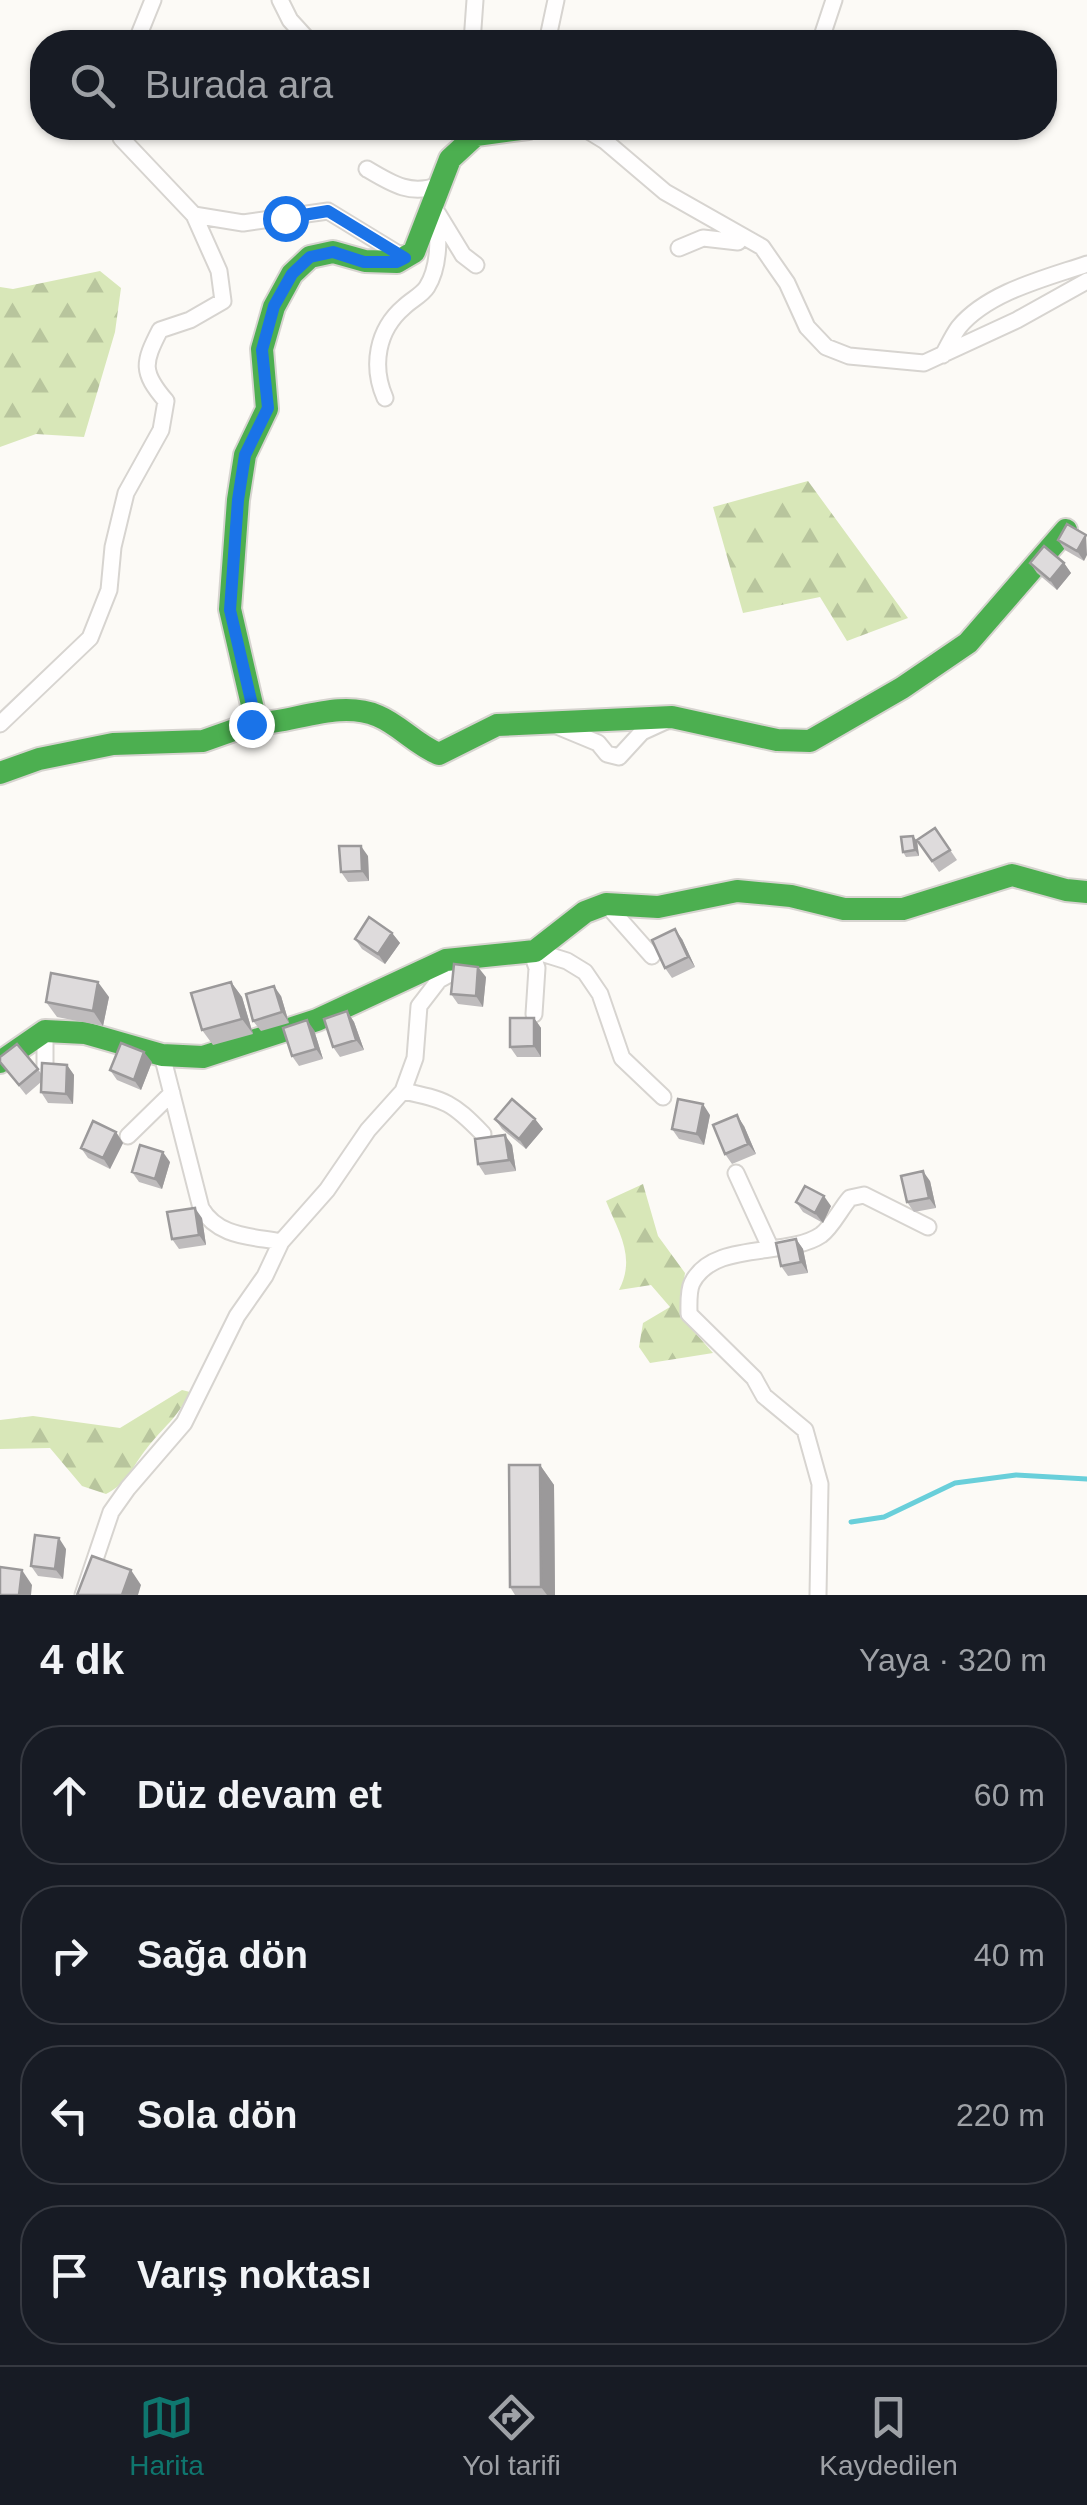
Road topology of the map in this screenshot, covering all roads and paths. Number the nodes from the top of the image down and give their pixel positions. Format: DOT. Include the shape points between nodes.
graph roads {
  1 [pos="153,0"];
  2 [pos="280,0"];
  3 [pos="476,0"];
  4 [pos="556,0"];
  5 [pos="834,0"];
  6 [pos="141,30"];
  7 [pos="299,30"];
  8 [pos="473,30"];
  9 [pos="550,30"];
  10 [pos="824,30"];
  11 [pos="122,140"];
  12 [pos="470,140"];
  13 [pos="604,140"];
  14 [pos="367,169"];
  15 [pos="436,198"];
  16 [pos="194,215"];
  17 [pos="762,247"];
  18 [pos="679,248"];
  19 [pos="405,258"];
  20 [pos="1087,264"];
  21 [pos="476,265"];
  22 [pos="1087,281"];
  23 [pos="943,355"];
  24 [pos="385,398"];
  25 [pos="1066,530"];
  26 [pos="672,717"];
  27 [pos="544,722"];
  28 [pos="0,724"];
  29 [pos="251,724"];
  30 [pos="0,773"];
  31 [pos="1087,892"];
  32 [pos="606,904"];
  33 [pos="533,951"];
  34 [pos="483,955"];
  35 [pos="652,956"];
  36 [pos="534,1014"];
  37 [pos="46,1031"];
  38 [pos="162,1054"];
  39 [pos="0,1062"];
  40 [pos="44,1069"];
  41 [pos="403,1091"];
  42 [pos="172,1092"];
  43 [pos="663,1097"];
  44 [pos="483,1134"];
  45 [pos="128,1136"];
  46 [pos="736,1172"];
  47 [pos="928,1227"];
  48 [pos="281,1242"];
  49 [pos="770,1247"];
  50 [pos="83,1595"];
  51 [pos="818,1595"];
  1 -- 6 [label="street"];
  2 -- 7 [label="street"];
  3 -- 8 [label="street"];
  4 -- 9 [label="street"];
  5 -- 10 [label="street"];
  11 -- 16 [label="street"];
  12 -- 15 [label="street" via="450,159"];
  13 -- 17 [label="street" via="665,192"];
  14 -- 15 [label="street"];
  15 -- 19 [label="street" via="414,252"];
  15 -- 21 [label="street" via="463,255"];
  15 -- 24 [label="street" via="436,258 426,289 387,323 380,339 378,383"];
  16 -- 19 [label="street" via="243,223 328,211"];
  16 -- 28 [label="street" via="219,271 222,301 160,330 146,359 150,382 166,401 161,430 126,493 108,590 90,638"];
  17 -- 18 [label="street" via="703,238"];
  17 -- 23 [label="street" via="826,347 848,356 924,363"];
  19 -- 29 [label="street" via="364,262 333,252 310,257 274,306 262,350 268,408 245,455 230,610"];
  20 -- 23 [label="street" via="977,311"];
  22 -- 23 [label="street"];
  25 -- 26 [label="street" via="968,643 810,741"];
  26 -- 27 [label="street"];
  26 -- 27 [label="street" via="642,732 619,757"];
  27 -- 29 [label="street" via="497,725 439,754 370,713"];
  29 -- 30 [label="street" via="203,741 113,744"];
  31 -- 32 [label="street" via="1012,875 903,908 844,909 736,891 658,907"];
  32 -- 33 [label="street"];
  32 -- 35 [label="street"];
  33 -- 34 [label="street"];
  33 -- 36 [label="street"];
  33 -- 43 [label="street" via="585,972 600,994 622,1058"];
  34 -- 38 [label="street" via="446,960 318,1020 203,1056"];
  34 -- 41 [label="street" via="439,980 420,1006 415,1058"];
  37 -- 38 [label="street" via="84,1033"];
  37 -- 39 [label="street"];
  37 -- 40 [label="street"];
  38 -- 42 [label="street"];
  41 -- 44 [label="street" via="445,1100"];
  41 -- 48 [label="street"];
  42 -- 45 [label="street"];
  42 -- 48 [label="street" via="210,1223"];
  46 -- 49 [label="street"];
  47 -- 49 [label="street" via="864,1195 850,1198 823,1234"];
  48 -- 50 [label="street" via="184,1423 111,1512"];
  49 -- 51 [label="street" via="705,1266 690,1285 689,1314 805,1430 820,1484"];
}
